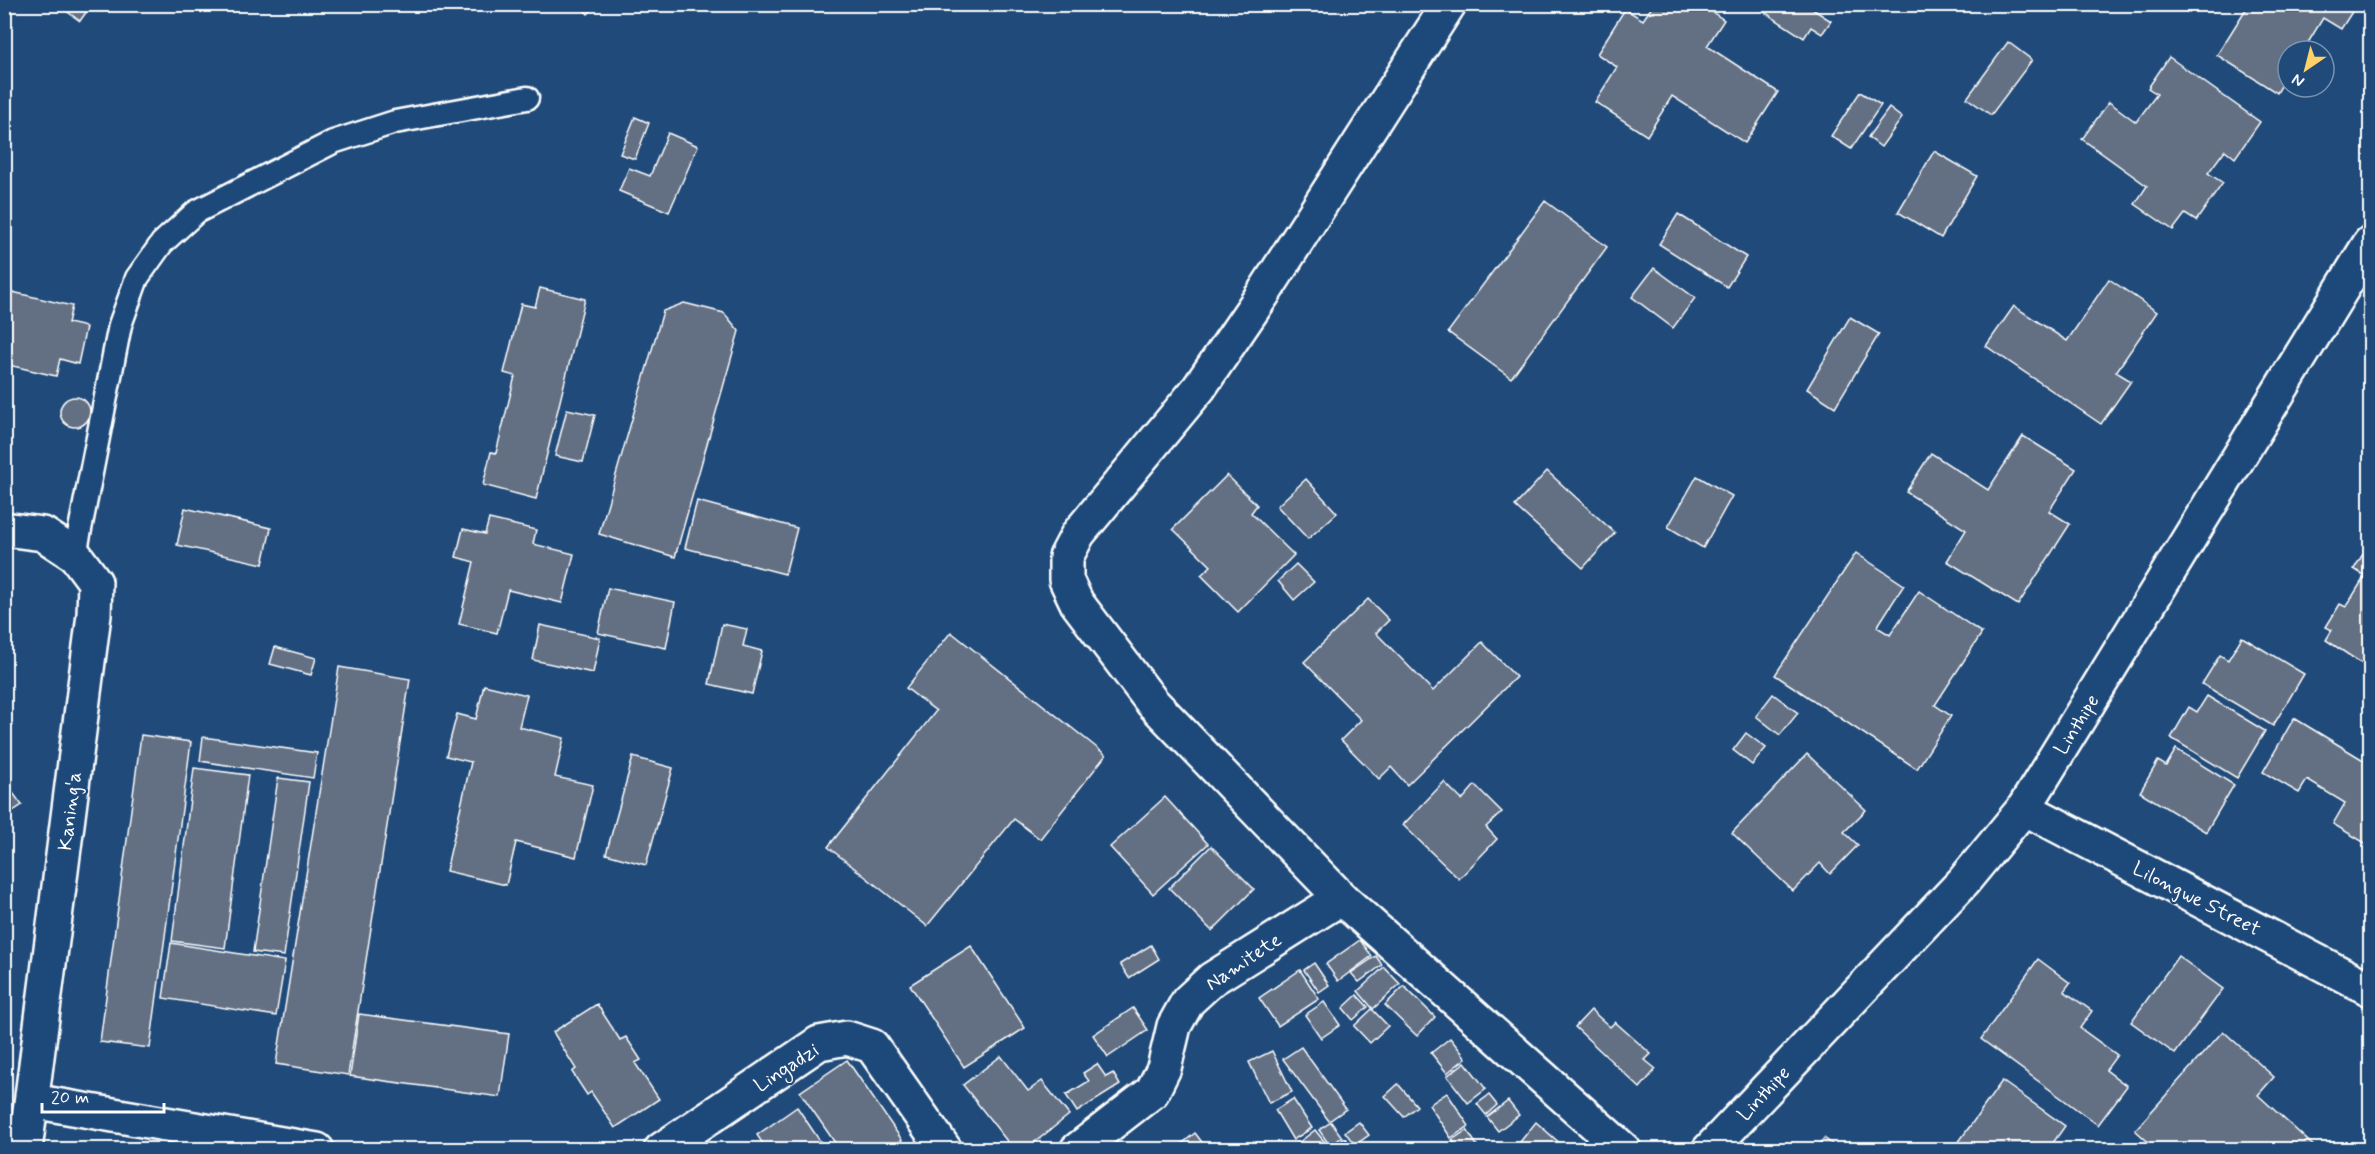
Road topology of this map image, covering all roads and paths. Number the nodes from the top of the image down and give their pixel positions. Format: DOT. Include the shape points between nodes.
graph roads {
  1 [pos="1449,4"];
  2 [pos="527,98"];
  3 [pos="2370,243"];
  4 [pos="4,529"];
  5 [pos="75,555"];
  6 [pos="2024,808"];
  7 [pos="1341,898"];
  8 [pos="2370,988"];
  9 [pos="32,1101"];
  10 [pos="25,1149"];
  11 [pos="318,1149"];
  12 [pos="661,1149"];
  13 [pos="945,1149"];
  14 [pos="1077,1149"];
  15 [pos="1624,1149"];
  16 [pos="1709,1149"];
  1 -- 7 [label="street" via="1199,388 1078,534 1066,557 1066,580 1077,603 1152,702"];
  2 -- 5 [label="lane" via="394,122 333,142 195,212 162,243 137,278 120,325"];
  3 -- 6 [label="street, Linthipe"];
  4 -- 5 [label="street, Kaning'a" via="43,534"];
  5 -- 9 [label="street, Kaning'a" via="95,582 94,615"];
  6 -- 8 [label="street, Lilongwe Street"];
  6 -- 16 [label="street, Linthipe" via="1963,882"];
  7 -- 14 [label="street, Namitete" via="1212,979 1188,1001 1174,1026 1164,1068 1152,1092"];
  7 -- 15 [label="street"];
  9 -- 10 [label="street, Kaning'a"];
  9 -- 11 [label="street"];
  12 -- 13 [label="street, Lingadzi" via="819,1043 847,1038 872,1046"];
}
